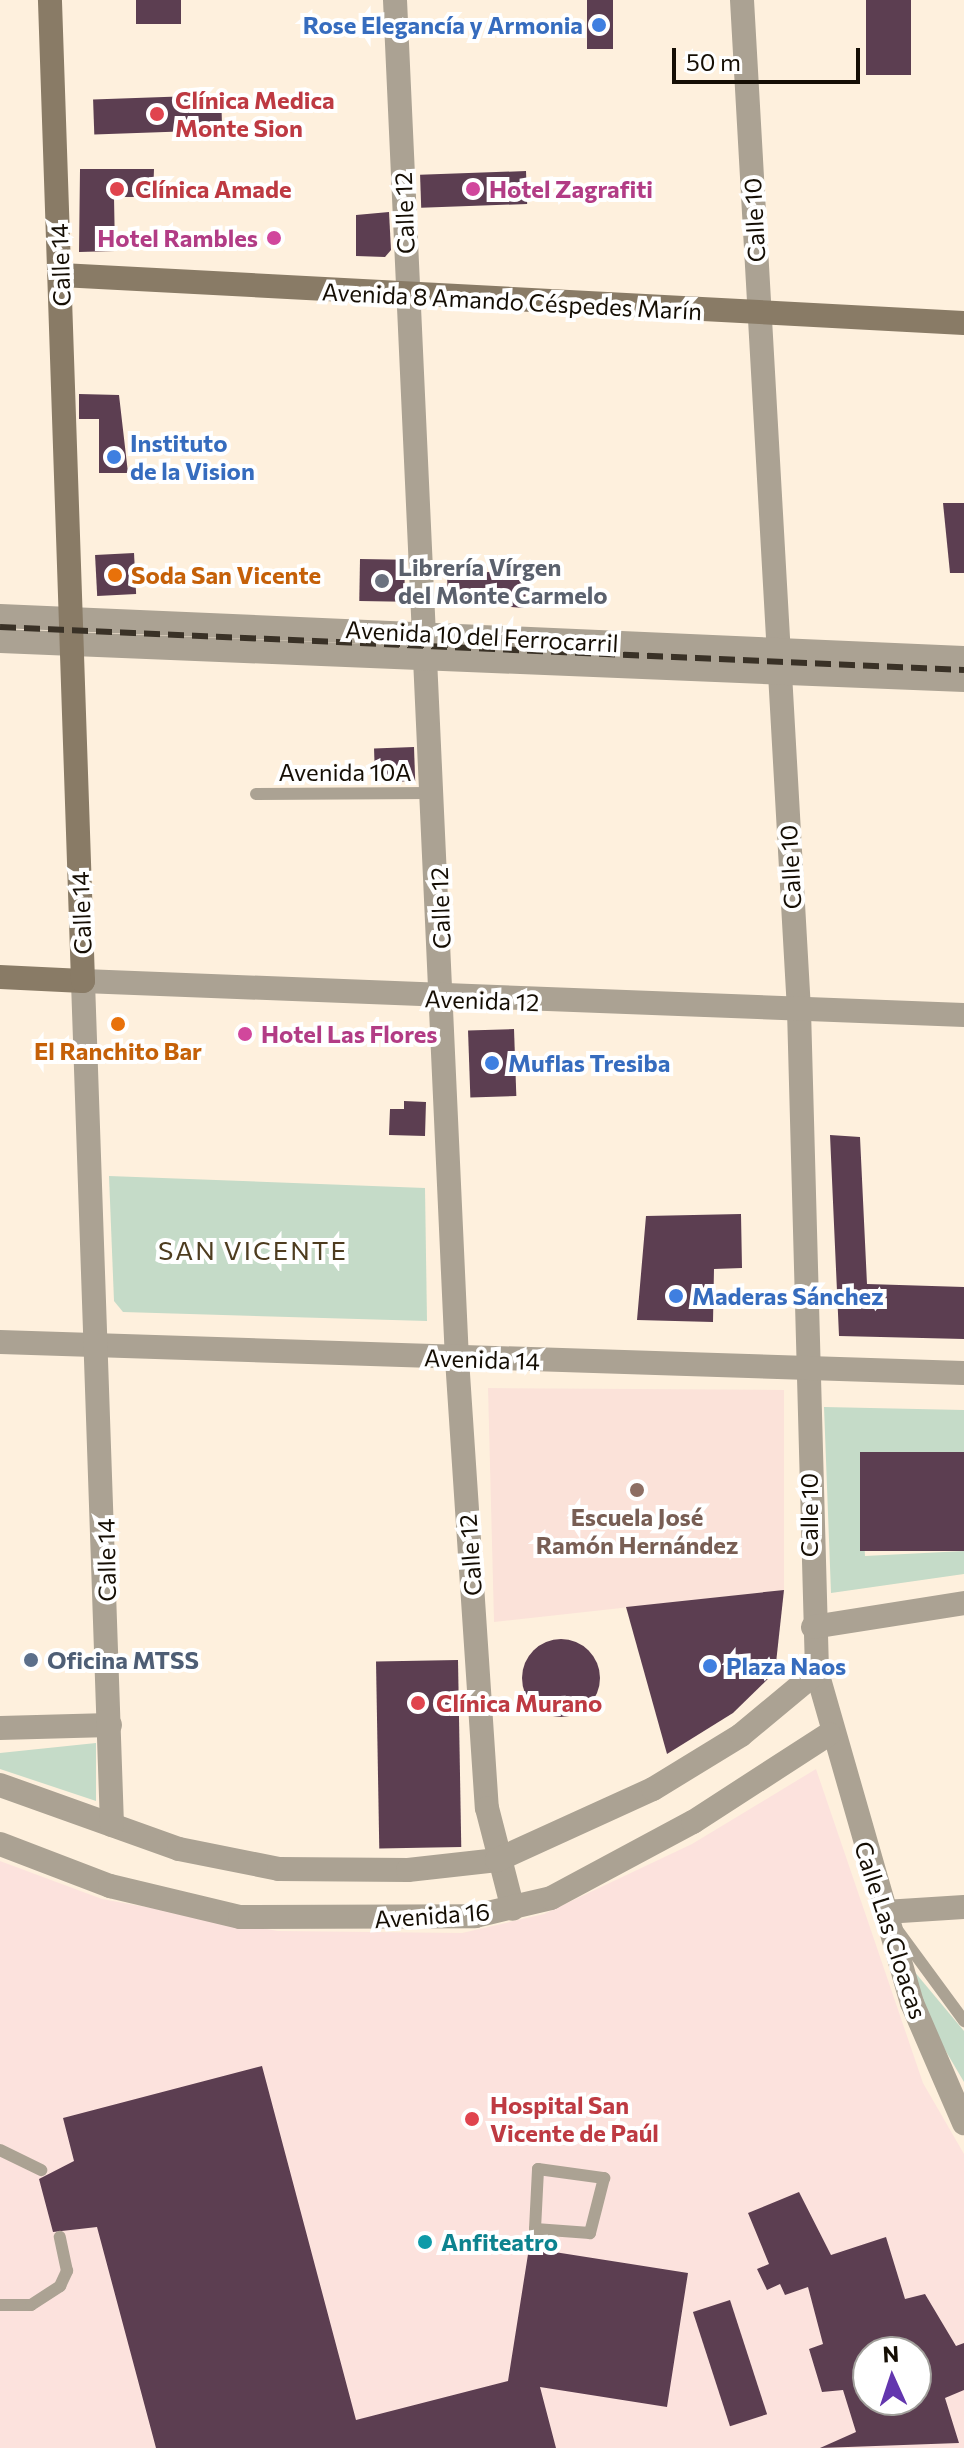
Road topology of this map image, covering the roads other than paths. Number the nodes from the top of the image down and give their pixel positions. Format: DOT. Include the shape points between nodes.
graph roads {
  1 [pos="50,0"];
  2 [pos="395,0"];
  3 [pos="742,0"];
  4 [pos="61,275"];
  5 [pos="407,295"];
  6 [pos="759,315"];
  7 [pos="964,323"];
  8 [pos="0,616"];
  9 [pos="71,630"];
  10 [pos="0,641"];
  11 [pos="423,644"];
  12 [pos="964,658"];
  13 [pos="778,661"];
  14 [pos="964,680"];
  15 [pos="435,793"];
  16 [pos="256,794"];
  17 [pos="0,977"];
  18 [pos="83,981"];
  19 [pos="443,999"];
  20 [pos="799,1010"];
  21 [pos="964,1015"];
  22 [pos="0,1342"];
  23 [pos="100,1345"];
  24 [pos="457,1359"];
  25 [pos="809,1368"];
  26 [pos="964,1373"];
  27 [pos="964,1603"];
  28 [pos="813,1627"];
  29 [pos="817,1672"];
  30 [pos="110,1725"];
  31 [pos="0,1728"];
  32 [pos="829,1734"];
  33 [pos="0,1785"];
  34 [pos="112,1825"];
  35 [pos="0,1844"];
  36 [pos="497,1860"];
  37 [pos="964,1907"];
  38 [pos="513,1909"];
  39 [pos="885,1912"];
  40 [pos="964,2021"];
  41 [pos="964,2123"];
  42 [pos="0,2150"];
  43 [pos="41,2170"];
  44 [pos="604,2178"];
  45 [pos="60,2237"];
  46 [pos="0,2305"];
  1 -- 4 [label="main road, Calle 14"];
  2 -- 5 [label="street, Calle 12"];
  3 -- 6 [label="street, Calle 10"];
  4 -- 5 [label="main road, Avenida 8 Amando Céspedes Marín"];
  4 -- 9 [label="main road, Calle 14"];
  5 -- 6 [label="main road, Avenida 8 Amando Céspedes Marín"];
  5 -- 11 [label="street, Calle 12"];
  6 -- 7 [label="main road, Avenida 8 Amando Céspedes Marín"];
  6 -- 13 [label="street, Calle 10"];
  8 -- 9 [label="street, Avenida 10 del Ferrocarril"];
  9 -- 10 [label="street, Avenida 10 del Ferrocarril"];
  9 -- 11 [label="street, Avenida 10 del Ferrocarril"];
  9 -- 18 [label="main road, Calle 14"];
  11 -- 13 [label="street, Avenida 10 del Ferrocarril"];
  11 -- 15 [label="street, Calle 12"];
  12 -- 13 [label="street, Avenida 10 del Ferrocarril"];
  13 -- 14 [label="street, Avenida 10 del Ferrocarril"];
  13 -- 20 [label="street, Calle 10"];
  15 -- 16 [label="lane, Avenida 10A"];
  15 -- 19 [label="street, Calle 12"];
  17 -- 18 [label="main road, Avenida 12"];
  18 -- 19 [label="street, Avenida 12"];
  18 -- 23 [label="street, Calle 14"];
  19 -- 20 [label="street, Avenida 12"];
  19 -- 24 [label="street, Calle 12"];
  20 -- 21 [label="street, Avenida 12"];
  20 -- 25 [label="street, Calle 10"];
  22 -- 23 [label="street, Avenida 14"];
  23 -- 24 [label="street, Avenida 14"];
  23 -- 30 [label="street, Calle 14"];
  24 -- 25 [label="street, Avenida 14"];
  24 -- 36 [label="street, Calle 12"];
  25 -- 26 [label="street, Avenida 14"];
  25 -- 28 [label="street, Calle 10"];
  27 -- 28 [label="street"];
  28 -- 29 [label="street, Calle 10"];
  29 -- 32 [label="street, Calle 10"];
  29 -- 36 [label="street, Avenida 16" via="741,1735 653,1789"];
  30 -- 31 [label="street"];
  30 -- 34 [label="street, Calle 14"];
  32 -- 38 [label="street, Avenida 16" via="693,1822 551,1898"];
  32 -- 39 [label="street, Calle Las Cloacas"];
  33 -- 34 [label="street, Avenida 16"];
  34 -- 36 [label="street, Avenida 16" via="179,1849 279,1869 408,1870"];
  35 -- 38 [label="street, Avenida 16" via="110,1886 240,1917 408,1921"];
  36 -- 38 [label="street, Calle 12"];
  37 -- 39 [label="street"];
  39 -- 40 [label="lane"];
  39 -- 41 [label="street, Calle Las Cloacas" via="912,2003"];
  42 -- 43 [label="lane"];
  44 -- 44 [label="lane" via="538,2169 535,2229 579,2237 596,2224"];
  45 -- 46 [label="lane" via="67,2271 60,2286 31,2305"];
}
